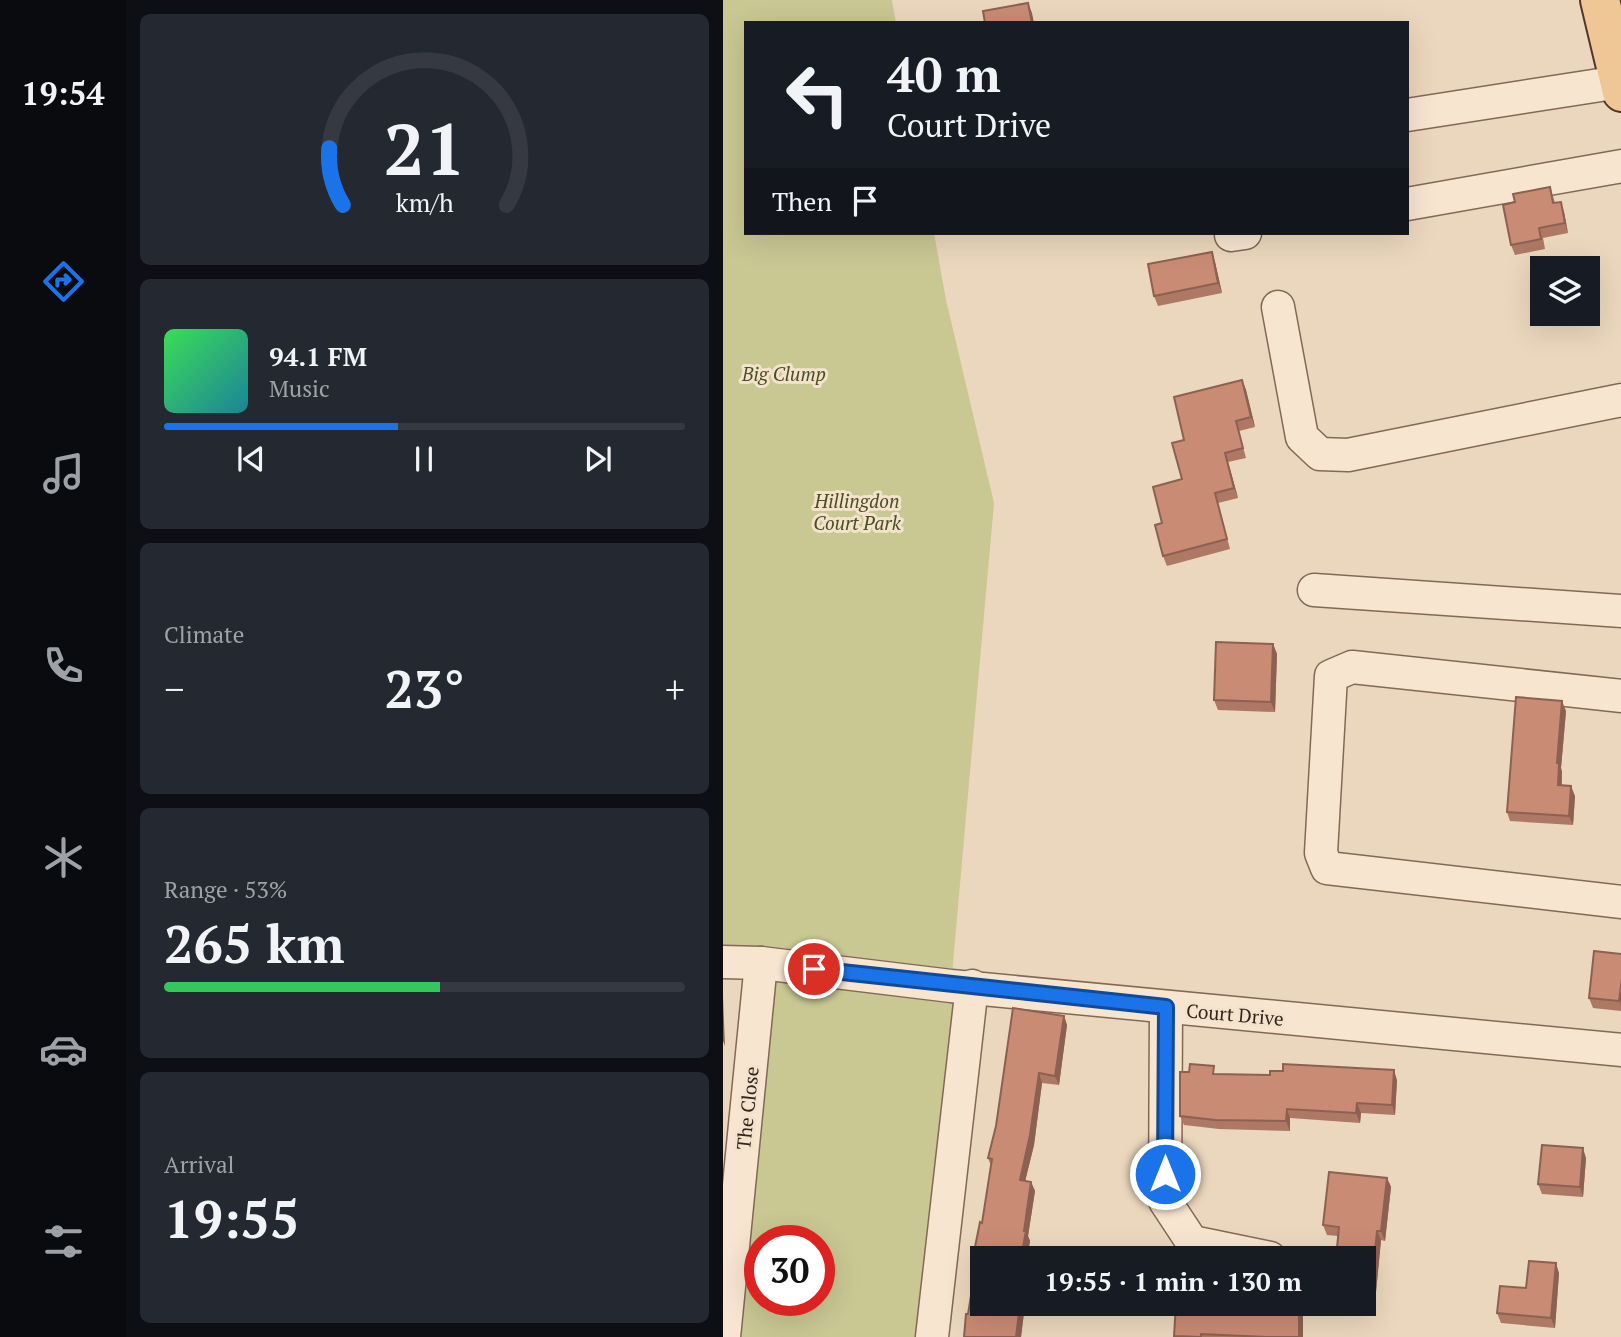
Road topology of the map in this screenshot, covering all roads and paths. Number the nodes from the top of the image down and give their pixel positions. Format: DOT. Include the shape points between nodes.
graph roads {
  1 [pos="1600,0"];
  2 [pos="1620,87"];
  3 [pos="1409,115"];
  4 [pos="1621,166"];
  5 [pos="1409,204"];
  6 [pos="1278,307"];
  7 [pos="1621,400"];
  8 [pos="1314,590"];
  9 [pos="1621,611"];
  10 [pos="1621,696"];
  11 [pos="1621,902"];
  12 [pos="723,962"];
  13 [pos="761,963"];
  14 [pos="972,986"];
  15 [pos="1166,1007"];
  16 [pos="1621,1050"];
  17 [pos="1212,1246"];
  18 [pos="724,1337"];
  19 [pos="932,1337"];
  1 -- 2 [label="main road"];
  2 -- 3 [label="street"];
  4 -- 5 [label="street"];
  6 -- 7 [label="street" via="1302,437 1320,454 1348,455"];
  8 -- 9 [label="street"];
  10 -- 11 [label="street" via="1352,667 1331,676 1321,853 1327,869"];
  12 -- 13 [label="street, Court Drive"];
  13 -- 14 [label="street, Court Drive"];
  13 -- 18 [label="street, The Close"];
  14 -- 15 [label="street, Court Drive"];
  14 -- 19 [label="street"];
  15 -- 16 [label="street, Court Drive"];
  15 -- 17 [label="street" via="1165,1201 1192,1242"];
}
